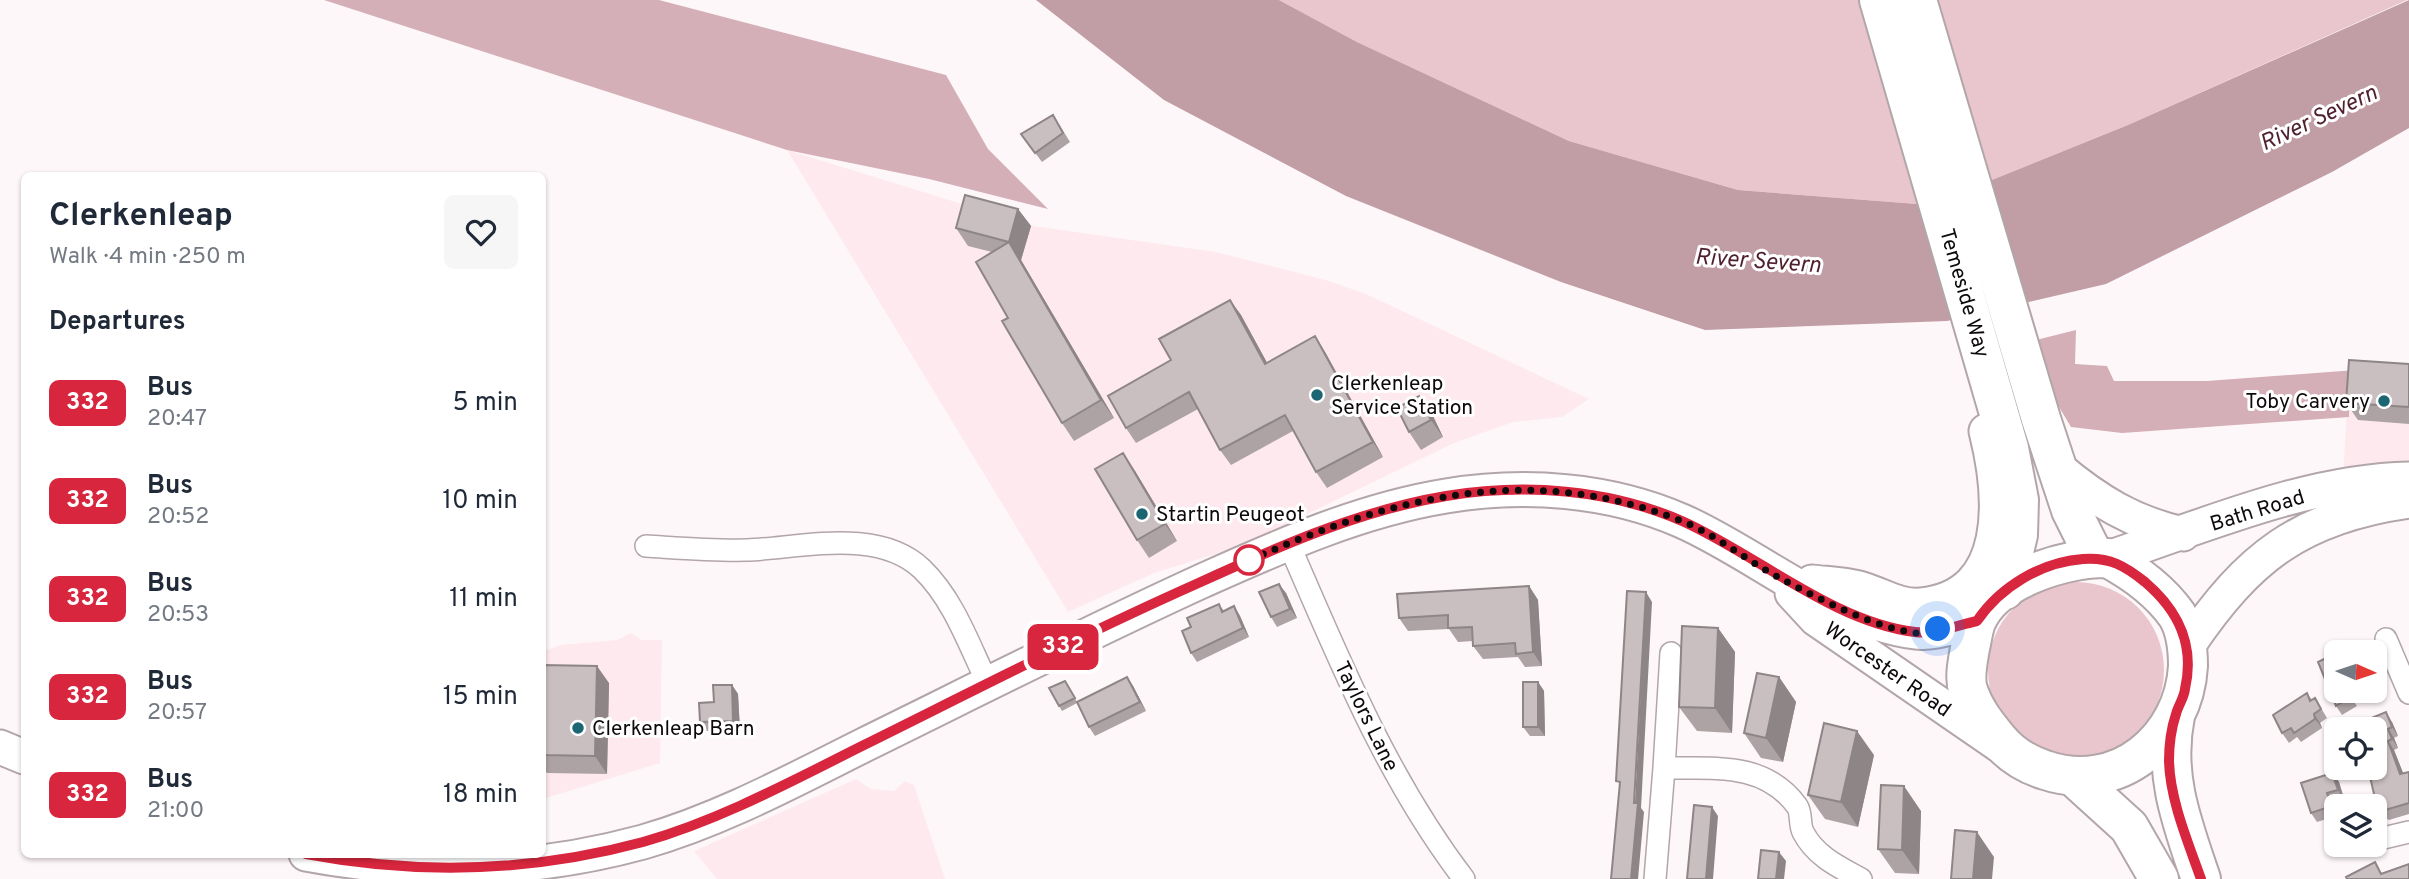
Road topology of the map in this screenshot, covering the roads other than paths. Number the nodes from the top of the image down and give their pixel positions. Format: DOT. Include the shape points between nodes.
graph roads {
  1 [pos="1879,0"];
  2 [pos="1917,0"];
  3 [pos="1988,402"];
  4 [pos="2057,468"];
  5 [pos="2409,479"];
  6 [pos="2409,501"];
  7 [pos="2183,534"];
  8 [pos="1288,542"];
  9 [pos="646,546"];
  10 [pos="2101,558"];
  11 [pos="1778,578"];
  12 [pos="2004,590"];
  13 [pos="1977,621"];
  14 [pos="2386,639"];
  15 [pos="2188,646"];
  16 [pos="1671,653"];
  17 [pos="988,684"];
  18 [pos="2409,693"];
  19 [pos="2175,714"];
  20 [pos="0,747"];
  21 [pos="2007,750"];
  22 [pos="21,756"];
  23 [pos="1664,768"];
  24 [pos="2075,778"];
  25 [pos="2409,832"];
  26 [pos="2387,837"];
  27 [pos="336,858"];
  28 [pos="1464,879"];
  29 [pos="1655,879"];
  30 [pos="1861,879"];
  31 [pos="2159,879"];
  32 [pos="2201,879"];
  1 -- 3 [label="highway, Temeside Way" via="1960,277"];
  2 -- 4 [label="highway, Temeside Way"];
  3 -- 11 [label="main road" via="1997,523 1986,566 1970,584 1954,595 1921,605 1895,602 1863,589"];
  3 -- 12 [label="highway, Temeside Way" via="2019,500 2018,535"];
  4 -- 7 [label="main road" via="2106,505"];
  4 -- 10 [label="highway, Temeside Way" via="2071,510"];
  5 -- 7 [label="main road, Bath Road" via="2319,491"];
  6 -- 15 [label="main road, Bath Road" via="2342,515 2292,537 2241,578"];
  7 -- 10 [label="main road, Bath Road"];
  8 -- 11 [label="main road, Worcester Road" via="1363,515 1442,496 1505,488 1586,494 1680,520"];
  8 -- 17 [label="main road"];
  8 -- 28 [label="street, Taylors Lane" via="1369,728 1415,809"];
  9 -- 17 [label="street" via="745,550 842,544 885,549 920,567 932,580"];
  10 -- 12 [label="highway" via="2074,560 2028,575"];
  10 -- 15 [label="highway" via="2129,570 2155,591 2178,616"];
  11 -- 13 [label="main road, Worcester Road" via="1868,619 1919,633"];
  11 -- 21 [label="main road, Worcester Road" via="1816,619"];
  12 -- 13 [label="highway"];
  13 -- 21 [label="highway" via="1967,687 1978,714"];
  14 -- 18 [label="street"];
  15 -- 19 [label="highway" via="2185,691"];
  16 -- 23 [label="street"];
  17 -- 27 [label="main road" via="716,816 645,841 544,862 468,868 404,867"];
  19 -- 24 [label="highway" via="2147,751 2130,763 2114,772"];
  19 -- 32 [label="highway" via="2169,764"];
  20 -- 22 [label="main road"];
  21 -- 24 [label="highway" via="2032,766"];
  23 -- 29 [label="street"];
  23 -- 30 [label="street" via="1748,770 1777,787 1799,808 1802,831 1822,857"];
  24 -- 31 [label="highway" via="2129,827"];
  25 -- 26 [label="street"];
}
